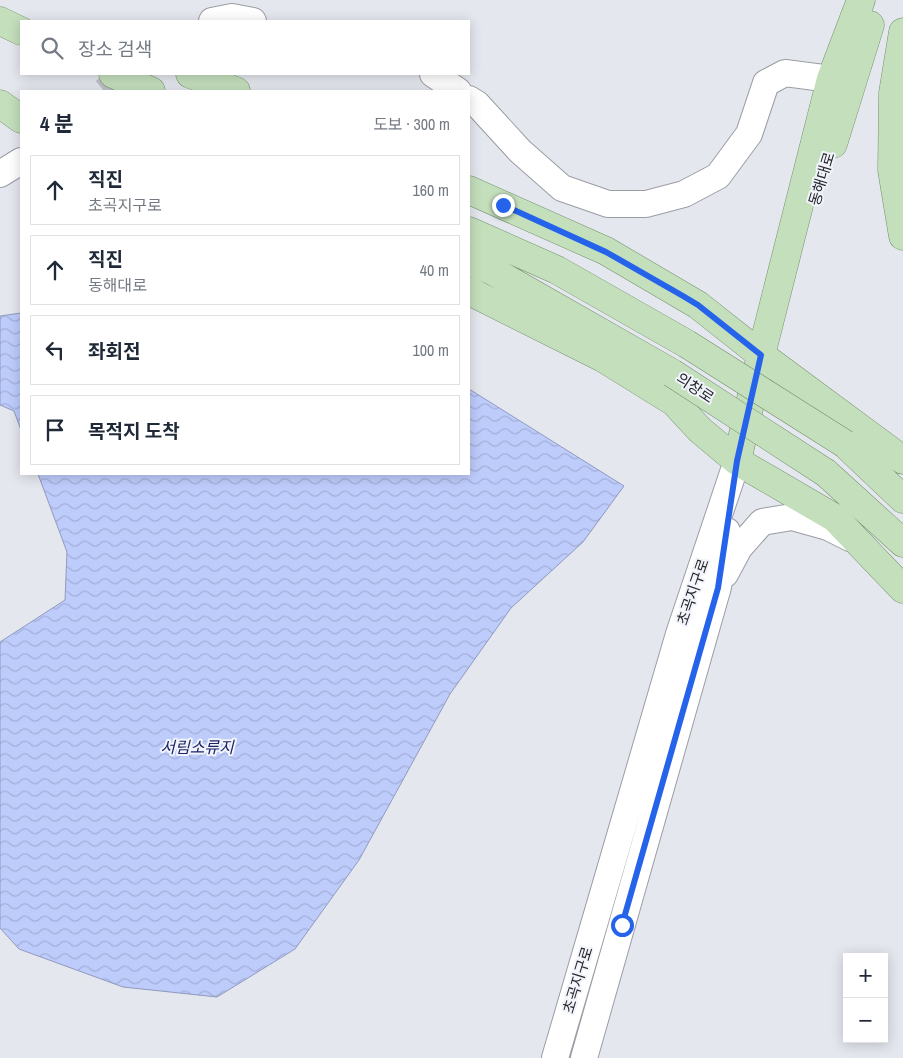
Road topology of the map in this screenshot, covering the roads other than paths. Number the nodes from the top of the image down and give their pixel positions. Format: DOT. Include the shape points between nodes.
graph roads {
  1 [pos="861,0"];
  2 [pos="879,0"];
  3 [pos="217,20"];
  4 [pos="248,20"];
  5 [pos="903,32"];
  6 [pos="115,75"];
  7 [pos="193,75"];
  8 [pos="434,75"];
  9 [pos="831,79"];
  10 [pos="0,89"];
  11 [pos="149,90"];
  12 [pos="233,90"];
  13 [pos="457,90"];
  14 [pos="20,96"];
  15 [pos="470,100"];
  16 [pos="0,104"];
  17 [pos="898,115"];
  18 [pos="20,118"];
  19 [pos="20,162"];
  20 [pos="0,174"];
  21 [pos="470,190"];
  22 [pos="470,231"];
  23 [pos="903,236"];
  24 [pos="470,261"];
  25 [pos="470,292"];
  26 [pos="761,355"];
  27 [pos="903,460"];
  28 [pos="737,461"];
  29 [pos="903,499"];
  30 [pos="859,543"];
  31 [pos="903,543"];
  32 [pos="718,588"];
  33 [pos="903,589"];
  34 [pos="555,1058"];
  35 [pos="584,1058"];
  1 -- 9 [label="main road, 동해대로"];
  2 -- 26 [label="main road, 동해대로" via="785,306"];
  3 -- 4 [label="street" via="232,17"];
  5 -- 17 [label="main road" via="893,93"];
  6 -- 11 [label="main road"];
  7 -- 12 [label="main road"];
  8 -- 13 [label="street"];
  9 -- 15 [label="street" via="785,72 766,83 749,134 718,176 684,194 646,204 608,204 562,188"];
  9 -- 26 [label="main road, 동해대로"];
  10 -- 14 [label="main road"];
  16 -- 18 [label="main road"];
  17 -- 23 [label="main road" via="892,170"];
  19 -- 20 [label="street"];
  21 -- 26 [label="main road" via="606,252 698,305"];
  22 -- 29 [label="main road, bridge" via="557,270 688,344 844,444"];
  24 -- 31 [label="main road, 의창로, bridge" via="493,271 672,373 826,473"];
  25 -- 28 [label="main road" via="603,358 674,402 700,430"];
  26 -- 27 [label="main road"];
  26 -- 28 [label="main road, 동해대로"];
  28 -- 30 [label="main road" via="835,518"];
  28 -- 32 [label="street, 초곡지구로"];
  28 -- 34 [label="street, 초곡지구로" via="679,634"];
  30 -- 32 [label="street" via="828,527 792,517 762,522 739,548"];
  30 -- 33 [label="main road"];
  32 -- 35 [label="street, 초곡지구로"];
}
